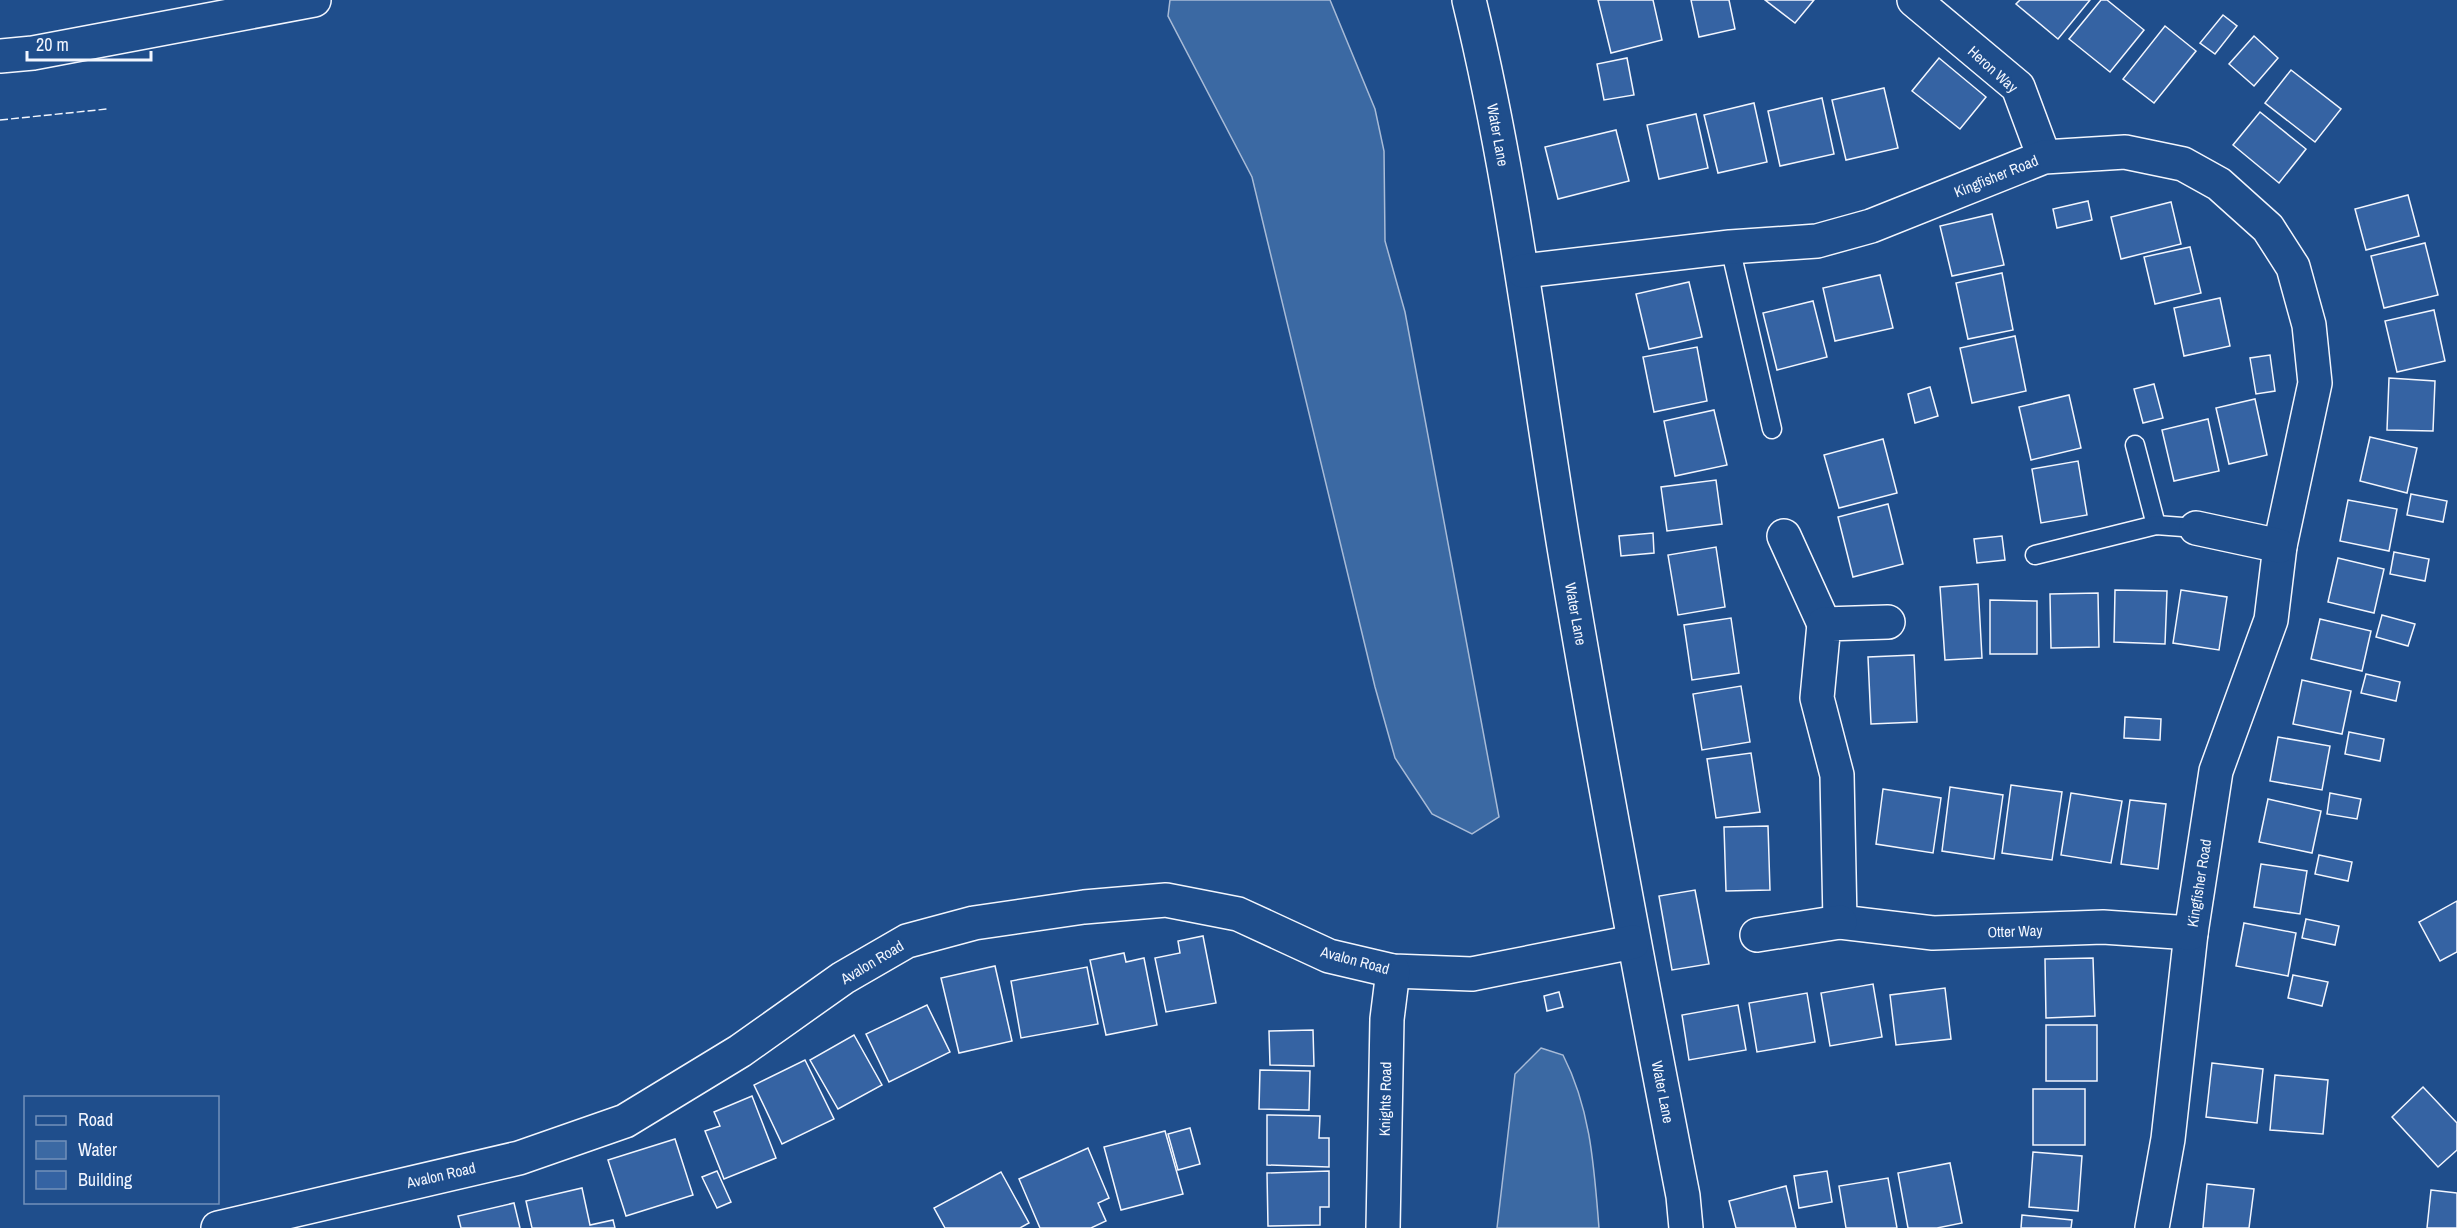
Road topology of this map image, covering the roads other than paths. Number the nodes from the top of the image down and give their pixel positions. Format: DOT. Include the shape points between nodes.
graph roads {
  1 [pos="314,0"];
  2 [pos="1469,0"];
  3 [pos="1914,0"];
  4 [pos="0,56"];
  5 [pos="2044,157"];
  6 [pos="1730,247"];
  7 [pos="1523,271"];
  8 [pos="1772,429"];
  9 [pos="2135,445"];
  10 [pos="2156,525"];
  11 [pos="2196,528"];
  12 [pos="1784,536"];
  13 [pos="2280,546"];
  14 [pos="2035,555"];
  15 [pos="1888,622"];
  16 [pos="1824,624"];
  17 [pos="1840,922"];
  18 [pos="2191,933"];
  19 [pos="1757,935"];
  20 [pos="1633,942"];
  21 [pos="1393,971"];
  22 [pos="218,1228"];
  23 [pos="1383,1228"];
  24 [pos="1686,1228"];
  25 [pos="2152,1228"];
  1 -- 4 [label="main road"];
  2 -- 7 [label="main road, Water Lane" via="1487,74"];
  3 -- 5 [label="main road, Heron Way" via="2018,87"];
  5 -- 6 [label="main road, Kingfisher Road" via="1861,229 1817,241"];
  5 -- 13 [label="main road, Kingfisher Road" via="2125,152 2183,164 2219,184 2268,228 2293,267 2308,325 2315,383"];
  6 -- 7 [label="main road, Kingfisher Road"];
  6 -- 8 [label="lane"];
  7 -- 20 [label="main road, Water Lane" via="1564,546"];
  9 -- 10 [label="lane"];
  10 -- 11 [label="lane"];
  10 -- 14 [label="lane"];
  11 -- 13 [label="main road"];
  12 -- 16 [label="main road"];
  13 -- 18 [label="main road, Kingfisher Road" via="2271,620 2216,771"];
  15 -- 16 [label="main road"];
  16 -- 17 [label="main road" via="1817,698 1837,776"];
  17 -- 18 [label="main road, Otter Way" via="1934,933 2103,927"];
  17 -- 19 [label="main road, Otter Way"];
  18 -- 25 [label="main road, Kingfisher Road" via="2169,1139"];
  20 -- 21 [label="main road, Avalon Road" via="1472,974"];
  20 -- 24 [label="main road, Water Lane"];
  21 -- 22 [label="main road, Avalon Road" via="1329,956 1238,914 1166,900 974,923 907,941 843,978 740,1051 625,1121 519,1158"];
  21 -- 23 [label="main road, Knights Road" via="1387,1019"];
}
